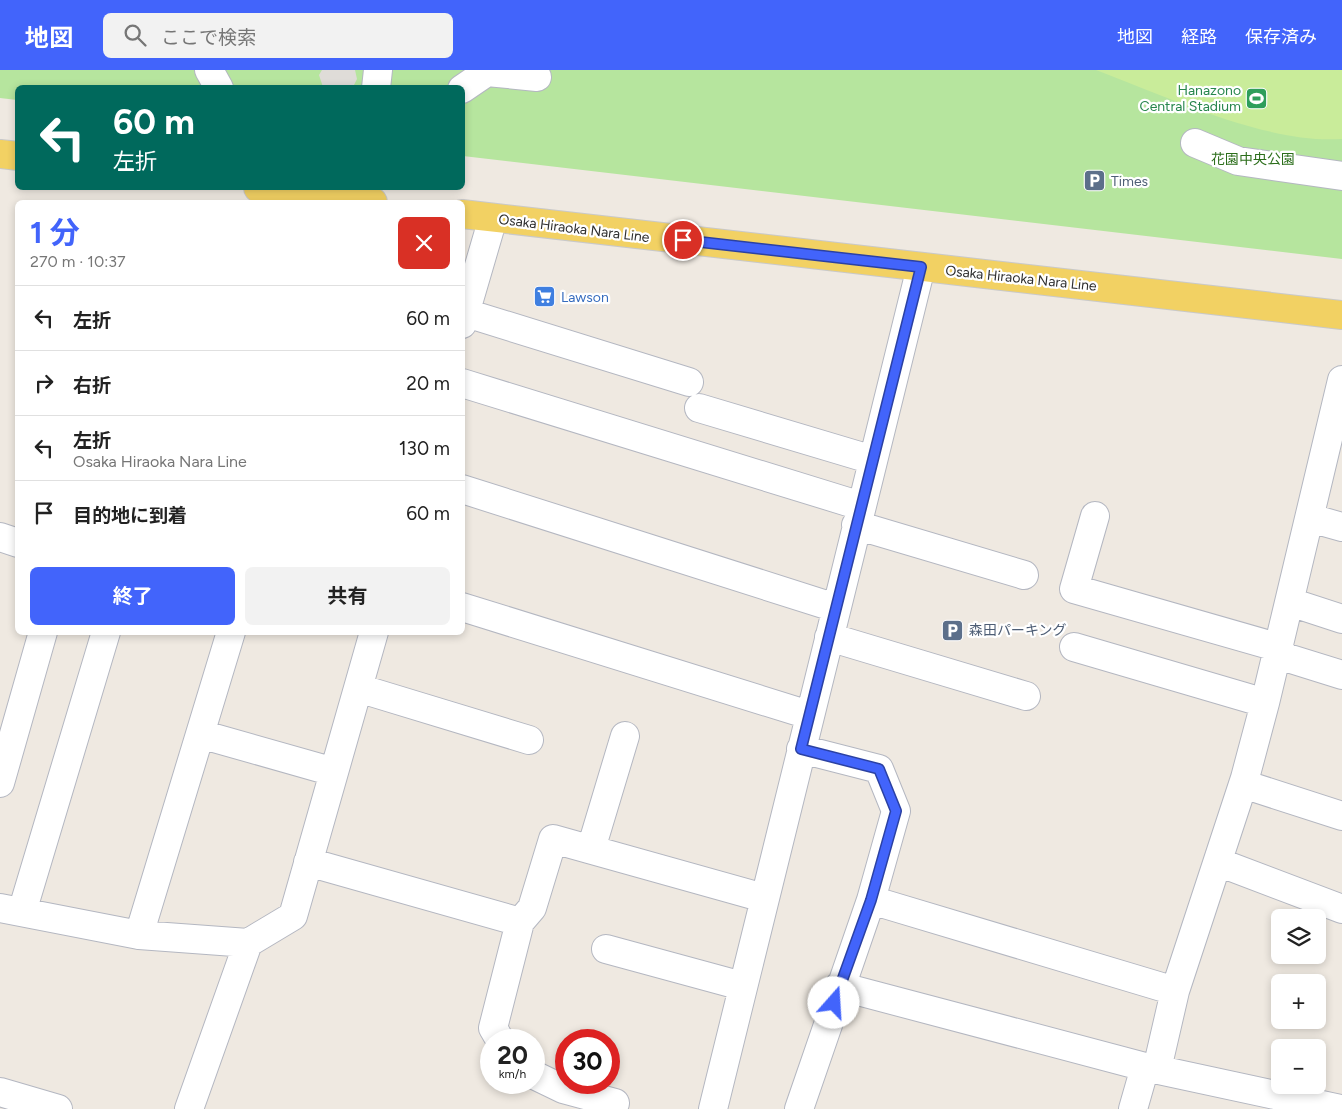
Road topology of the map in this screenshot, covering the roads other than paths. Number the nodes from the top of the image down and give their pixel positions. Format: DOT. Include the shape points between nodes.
graph roads {
  1 [pos="209,70"];
  2 [pos="378,70"];
  3 [pos="485,71"];
  4 [pos="537,77"];
  5 [pos="217,85"];
  6 [pos="376,85"];
  7 [pos="465,87"];
  8 [pos="1195,143"];
  9 [pos="0,154"];
  10 [pos="15,156"];
  11 [pos="1342,176"];
  12 [pos="274,190"];
  13 [pos="356,200"];
  14 [pos="465,214"];
  15 [pos="493,218"];
  16 [pos="921,267"];
  17 [pos="1342,315"];
  18 [pos="465,316"];
  19 [pos="465,319"];
  20 [pos="1342,380"];
  21 [pos="689,382"];
  22 [pos="465,384"];
  23 [pos="699,408"];
  24 [pos="1336,432"];
  25 [pos="873,460"];
  26 [pos="465,490"];
  27 [pos="859,516"];
  28 [pos="1095,516"];
  29 [pos="1310,518"];
  30 [pos="1342,528"];
  31 [pos="0,537"];
  32 [pos="15,542"];
  33 [pos="1024,575"];
  34 [pos="1290,602"];
  35 [pos="465,608"];
  36 [pos="836,608"];
  37 [pos="1342,618"];
  38 [pos="42,635"];
  39 [pos="105,635"];
  40 [pos="230,635"];
  41 [pos="373,635"];
  42 [pos="829,637"];
  43 [pos="1074,648"];
  44 [pos="1279,651"];
  45 [pos="1342,675"];
  46 [pos="358,688"];
  47 [pos="1026,696"];
  48 [pos="1265,703"];
  49 [pos="809,715"];
  50 [pos="200,734"];
  51 [pos="625,736"];
  52 [pos="530,740"];
  53 [pos="801,749"];
  54 [pos="334,772"];
  55 [pos="0,783"];
  56 [pos="1243,784"];
  57 [pos="1342,816"];
  58 [pos="590,849"];
  59 [pos="308,862"];
  60 [pos="1218,862"];
  61 [pos="764,898"];
  62 [pos="871,900"];
  63 [pos="1342,909"];
  64 [pos="11,910"];
  65 [pos="520,922"];
  66 [pos="139,935"];
  67 [pos="248,943"];
  68 [pos="606,949"];
  69 [pos="742,986"];
  70 [pos="839,986"];
  71 [pos="1175,991"];
  72 [pos="494,1029"];
  73 [pos="1151,1068"];
  74 [pos="545,1081"];
  75 [pos="0,1092"];
  76 [pos="615,1103"];
  77 [pos="1312,1106"];
  78 [pos="58,1109"];
  79 [pos="189,1109"];
  80 [pos="713,1109"];
  81 [pos="799,1109"];
  82 [pos="1133,1109"];
  83 [pos="1340,1109"];
  1 -- 5 [label="street"];
  2 -- 6 [label="street"];
  3 -- 4 [label="street"];
  3 -- 7 [label="street"];
  8 -- 11 [label="street" via="1238,161"];
  9 -- 10 [label="main road"];
  12 -- 13 [label="main road"];
  14 -- 15 [label="main road, Osaka Hiraoka Nara Line"];
  15 -- 16 [label="main road, Osaka Hiraoka Nara Line"];
  15 -- 18 [label="street"];
  16 -- 17 [label="main road, Osaka Hiraoka Nara Line"];
  16 -- 25 [label="street"];
  19 -- 21 [label="street"];
  20 -- 24 [label="street"];
  22 -- 27 [label="street"];
  23 -- 25 [label="street"];
  24 -- 29 [label="street"];
  25 -- 27 [label="street"];
  26 -- 36 [label="street"];
  27 -- 33 [label="street"];
  27 -- 36 [label="street"];
  28 -- 44 [label="street" via="1074,589"];
  29 -- 30 [label="street"];
  29 -- 34 [label="street"];
  31 -- 32 [label="street"];
  34 -- 37 [label="street"];
  34 -- 44 [label="street"];
  35 -- 49 [label="street"];
  36 -- 42 [label="street"];
  38 -- 55 [label="street"];
  39 -- 64 [label="street"];
  40 -- 50 [label="street"];
  41 -- 46 [label="street"];
  42 -- 47 [label="street"];
  42 -- 49 [label="street"];
  43 -- 48 [label="street"];
  44 -- 45 [label="street"];
  44 -- 48 [label="street"];
  46 -- 52 [label="street"];
  46 -- 54 [label="street"];
  48 -- 56 [label="street"];
  49 -- 53 [label="street"];
  50 -- 54 [label="street"];
  50 -- 66 [label="street"];
  51 -- 58 [label="street"];
  53 -- 61 [label="street"];
  53 -- 62 [label="street" via="879,769 896,811"];
  54 -- 59 [label="street"];
  56 -- 57 [label="street"];
  56 -- 60 [label="street"];
  58 -- 61 [label="street"];
  58 -- 65 [label="street" via="553,839 532,908"];
  59 -- 65 [label="street"];
  59 -- 67 [label="street" via="293,916"];
  60 -- 63 [label="street"];
  60 -- 71 [label="street"];
  61 -- 69 [label="street"];
  62 -- 70 [label="street"];
  62 -- 71 [label="street"];
  64 -- 66 [label="street"];
  65 -- 72 [label="street"];
  66 -- 67 [label="street"];
  67 -- 79 [label="street"];
  68 -- 69 [label="street"];
  69 -- 80 [label="street"];
  70 -- 73 [label="street"];
  70 -- 81 [label="street"];
  71 -- 73 [label="street"];
  73 -- 77 [label="street"];
  73 -- 82 [label="street"];
  74 -- 76 [label="street"];
  75 -- 78 [label="street"];
  77 -- 83 [label="street"];
}
